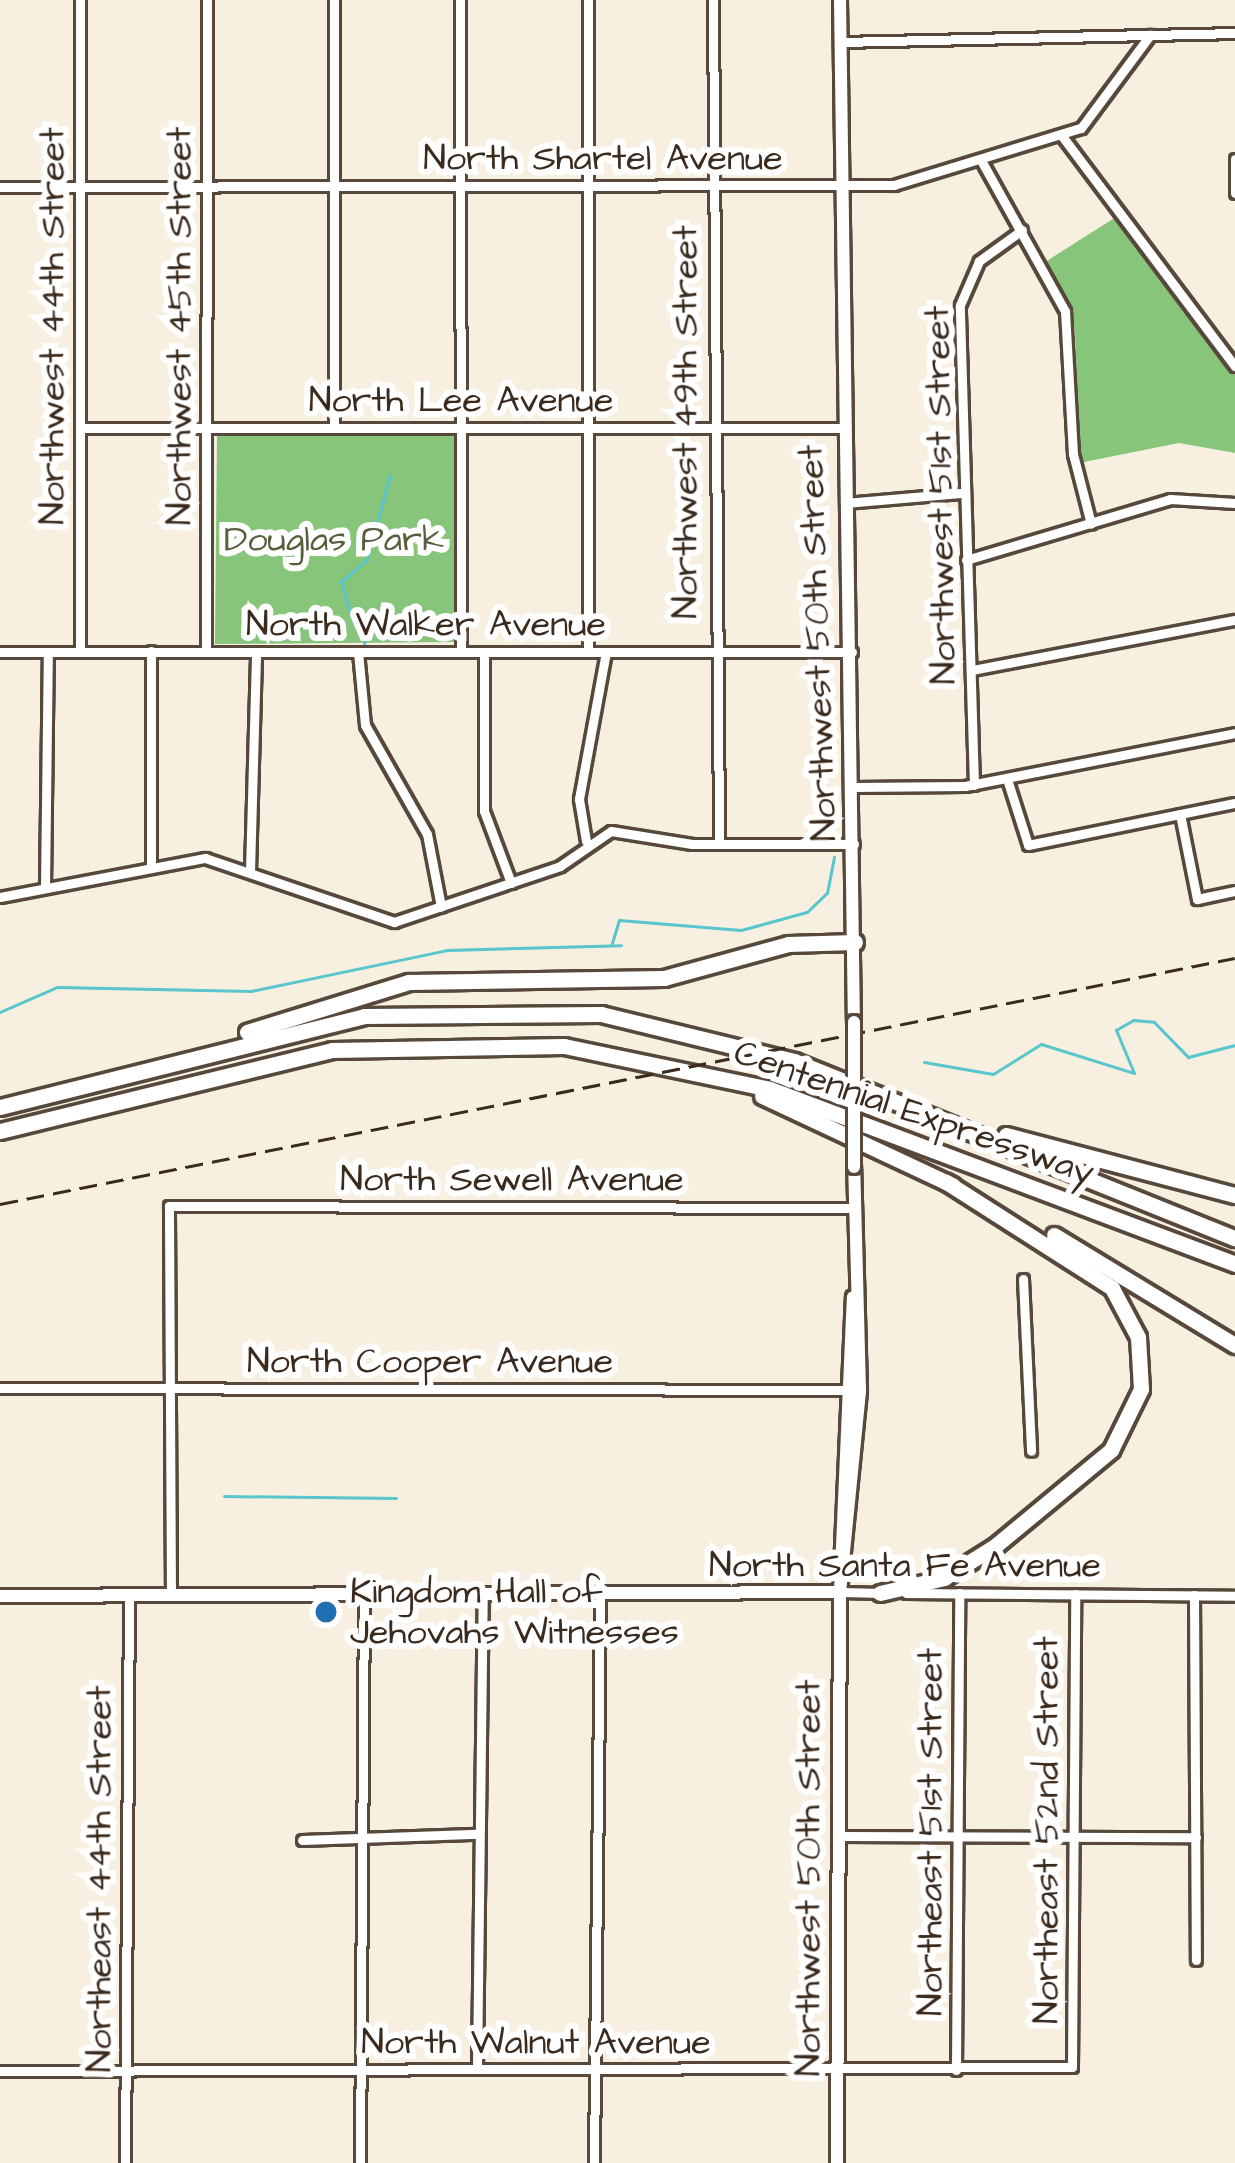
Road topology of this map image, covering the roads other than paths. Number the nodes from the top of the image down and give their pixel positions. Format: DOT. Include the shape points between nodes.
graph roads {
  1 [pos="80,0"];
  2 [pos="207,0"];
  3 [pos="334,0"];
  4 [pos="460,0"];
  5 [pos="588,0"];
  6 [pos="712,0"];
  7 [pos="841,0"];
  8 [pos="1235,33"];
  9 [pos="1150,35"];
  10 [pos="841,42"];
  11 [pos="1062,136"];
  12 [pos="1235,159"];
  13 [pos="982,162"];
  14 [pos="334,186"];
  15 [pos="713,186"];
  16 [pos="0,187"];
  17 [pos="79,187"];
  18 [pos="208,187"];
  19 [pos="461,187"];
  20 [pos="587,187"];
  21 [pos="841,187"];
  22 [pos="1235,194"];
  23 [pos="1022,230"];
  24 [pos="1235,345"];
  25 [pos="1225,353"];
  26 [pos="1235,366"];
  27 [pos="714,427"];
  28 [pos="81,428"];
  29 [pos="207,428"];
  30 [pos="334,428"];
  31 [pos="462,428"];
  32 [pos="588,428"];
  33 [pos="841,428"];
  34 [pos="961,493"];
  35 [pos="845,503"];
  36 [pos="1235,503"];
  37 [pos="1091,524"];
  38 [pos="966,560"];
  39 [pos="1235,620"];
  40 [pos="0,652"];
  41 [pos="48,652"];
  42 [pos="80,652"];
  43 [pos="152,652"];
  44 [pos="206,652"];
  45 [pos="256,652"];
  46 [pos="358,652"];
  47 [pos="461,652"];
  48 [pos="484,652"];
  49 [pos="588,652"];
  50 [pos="606,652"];
  51 [pos="716,652"];
  52 [pos="852,652"];
  53 [pos="972,670"];
  54 [pos="1235,733"];
  55 [pos="1007,779"];
  56 [pos="974,785"];
  57 [pos="854,788"];
  58 [pos="1235,803"];
  59 [pos="1180,814"];
  60 [pos="586,841"];
  61 [pos="719,844"];
  62 [pos="855,844"];
  63 [pos="151,865"];
  64 [pos="250,871"];
  65 [pos="511,883"];
  66 [pos="45,887"];
  67 [pos="1235,891"];
  68 [pos="0,897"];
  69 [pos="441,907"];
  70 [pos="855,950"];
  71 [pos="160,1065"];
  72 [pos="704,1072"];
  73 [pos="0,1107"];
  74 [pos="938,1117"];
  75 [pos="0,1131"];
  76 [pos="946,1182"];
  77 [pos="1235,1195"];
  78 [pos="854,1208"];
  79 [pos="1231,1236"];
  80 [pos="1235,1264"];
  81 [pos="1023,1279"];
  82 [pos="1235,1345"];
  83 [pos="0,1388"];
  84 [pos="170,1388"];
  85 [pos="853,1390"];
  86 [pos="1031,1450"];
  87 [pos="840,1592"];
  88 [pos="880,1593"];
  89 [pos="959,1593"];
  90 [pos="1075,1594"];
  91 [pos="1194,1595"];
  92 [pos="0,1596"];
  93 [pos="129,1596"];
  94 [pos="171,1596"];
  95 [pos="364,1596"];
  96 [pos="1235,1596"];
  97 [pos="483,1597"];
  98 [pos="600,1597"];
  99 [pos="361,1833"];
  100 [pos="478,1834"];
  101 [pos="839,1836"];
  102 [pos="1075,1836"];
  103 [pos="957,1837"];
  104 [pos="1196,1837"];
  105 [pos="302,1840"];
  106 [pos="1196,1960"];
  107 [pos="594,2067"];
  108 [pos="1072,2067"];
  109 [pos="477,2068"];
  110 [pos="361,2070"];
  111 [pos="956,2070"];
  112 [pos="0,2071"];
  113 [pos="125,2071"];
  114 [pos="838,2072"];
  115 [pos="125,2163"];
  116 [pos="360,2163"];
  117 [pos="594,2163"];
  118 [pos="838,2163"];
  1 -- 17 [label="street, Northwest 44th Street"];
  2 -- 18 [label="street, Northwest 45th Street"];
  3 -- 14 [label="street"];
  4 -- 19 [label="street"];
  5 -- 20 [label="street"];
  6 -- 15 [label="street, Northwest 49th Street"];
  7 -- 10 [label="main road, Northwest 50th Street"];
  8 -- 9 [label="street"];
  9 -- 10 [label="street"];
  9 -- 11 [label="street, North Shartel Avenue" via="1103,110"];
  10 -- 21 [label="main road, Northwest 50th Street"];
  11 -- 13 [label="street, North Shartel Avenue"];
  11 -- 25 [label="street"];
  12 -- 22 [label="street"];
  13 -- 21 [label="street, North Shartel Avenue"];
  13 -- 23 [label="street"];
  14 -- 18 [label="street, North Shartel Avenue"];
  14 -- 19 [label="street, North Shartel Avenue"];
  14 -- 30 [label="street"];
  15 -- 20 [label="street, North Shartel Avenue"];
  15 -- 21 [label="street, North Shartel Avenue"];
  15 -- 27 [label="street, Northwest 49th Street"];
  16 -- 17 [label="street, North Shartel Avenue"];
  17 -- 18 [label="street, North Shartel Avenue"];
  17 -- 28 [label="street, Northwest 44th Street"];
  18 -- 29 [label="street, Northwest 45th Street"];
  19 -- 20 [label="street, North Shartel Avenue"];
  19 -- 31 [label="street"];
  20 -- 32 [label="street"];
  21 -- 33 [label="main road, Northwest 50th Street"];
  23 -- 34 [label="street, Northwest 51st Street" via="979,261 961,295"];
  23 -- 37 [label="street" via="1069,327 1073,454"];
  24 -- 25 [label="street"];
  25 -- 26 [label="street"];
  27 -- 32 [label="street, North Lee Avenue"];
  27 -- 33 [label="street, North Lee Avenue"];
  27 -- 51 [label="street, Northwest 49th Street"];
  28 -- 29 [label="street, North Lee Avenue"];
  28 -- 42 [label="street, Northwest 44th Street"];
  29 -- 30 [label="street, North Lee Avenue"];
  29 -- 44 [label="street, Northwest 45th Street"];
  30 -- 31 [label="street, North Lee Avenue"];
  31 -- 32 [label="street, North Lee Avenue"];
  31 -- 47 [label="street"];
  32 -- 49 [label="street"];
  33 -- 35 [label="main road, Northwest 50th Street"];
  34 -- 35 [label="street"];
  34 -- 38 [label="street, Northwest 51st Street"];
  35 -- 52 [label="main road, Northwest 50th Street"];
  36 -- 37 [label="street" via="1185,496"];
  37 -- 38 [label="street"];
  38 -- 53 [label="street, Northwest 51st Street"];
  39 -- 53 [label="street"];
  40 -- 41 [label="street, North Walker Avenue"];
  41 -- 42 [label="street, North Walker Avenue"];
  41 -- 66 [label="street"];
  42 -- 43 [label="street, North Walker Avenue"];
  43 -- 44 [label="street, North Walker Avenue"];
  43 -- 63 [label="street"];
  44 -- 45 [label="street, North Walker Avenue"];
  45 -- 46 [label="street, North Walker Avenue"];
  45 -- 64 [label="street"];
  46 -- 47 [label="street, North Walker Avenue"];
  46 -- 69 [label="street" via="365,725 427,834"];
  47 -- 48 [label="street, North Walker Avenue"];
  48 -- 49 [label="street, North Walker Avenue"];
  48 -- 65 [label="street" via="485,819"];
  49 -- 50 [label="street, North Walker Avenue"];
  50 -- 51 [label="street, North Walker Avenue"];
  50 -- 60 [label="street" via="578,799"];
  51 -- 52 [label="street, North Walker Avenue"];
  51 -- 61 [label="street, Northwest 49th Street"];
  52 -- 57 [label="main road, Northwest 50th Street"];
  53 -- 56 [label="street, Northwest 51st Street"];
  54 -- 55 [label="street"];
  55 -- 56 [label="street"];
  55 -- 59 [label="street" via="1018,834 1034,844"];
  56 -- 57 [label="street"];
  57 -- 62 [label="main road, Northwest 50th Street"];
  58 -- 59 [label="street"];
  59 -- 67 [label="street" via="1197,899"];
  60 -- 61 [label="street" via="626,830"];
  60 -- 65 [label="street" via="560,866"];
  61 -- 62 [label="street"];
  62 -- 70 [label="main road, Northwest 50th Street"];
  63 -- 64 [label="street" via="205,858"];
  63 -- 66 [label="street"];
  64 -- 69 [label="street" via="387,922"];
  65 -- 69 [label="street"];
  66 -- 68 [label="street"];
  70 -- 71 [label="highway" via="788,944 664,978 483,975 384,986"];
  70 -- 78 [label="main road, Northwest 50th Street, bridge"];
  71 -- 73 [label="highway, Centennial Expressway"];
  71 -- 74 [label="highway, Centennial Expressway" via="364,1016 531,1008 742,1044"];
  72 -- 75 [label="highway, Centennial Expressway" via="526,1042 378,1044"];
  72 -- 76 [label="highway"];
  72 -- 80 [label="highway, Centennial Expressway" via="956,1151"];
  74 -- 77 [label="highway"];
  74 -- 79 [label="highway, Centennial Expressway"];
  76 -- 82 [label="highway" via="1139,1280"];
  76 -- 88 [label="highway" via="1112,1288 1138,1337 1141,1389 1111,1450 995,1546 944,1578"];
  78 -- 84 [label="street, North Sewell Avenue" via="169,1206"];
  78 -- 85 [label="main road, Northwest 50th Street"];
  81 -- 86 [label="street"];
  83 -- 84 [label="street, North Cooper Avenue"];
  84 -- 85 [label="street, North Cooper Avenue"];
  84 -- 94 [label="street"];
  85 -- 87 [label="main road, Northwest 50th Street"];
  87 -- 88 [label="street, North Santa Fe Avenue"];
  87 -- 98 [label="main road, North Santa Fe Avenue"];
  87 -- 101 [label="main road, Northwest 50th Street"];
  88 -- 89 [label="street, North Santa Fe Avenue"];
  89 -- 90 [label="street, North Santa Fe Avenue"];
  89 -- 103 [label="street, Northeast 51st Street"];
  90 -- 91 [label="street, North Santa Fe Avenue"];
  90 -- 102 [label="street, Northeast 52nd Street"];
  91 -- 96 [label="street, North Santa Fe Avenue"];
  91 -- 104 [label="street"];
  92 -- 93 [label="main road, North Santa Fe Avenue"];
  93 -- 94 [label="main road, North Santa Fe Avenue"];
  93 -- 113 [label="street, Northeast 44th Street"];
  94 -- 95 [label="main road, North Santa Fe Avenue"];
  95 -- 97 [label="main road, North Santa Fe Avenue"];
  95 -- 99 [label="street"];
  97 -- 98 [label="main road, North Santa Fe Avenue"];
  97 -- 100 [label="street"];
  98 -- 107 [label="street"];
  99 -- 100 [label="street"];
  99 -- 105 [label="street"];
  99 -- 110 [label="street"];
  100 -- 109 [label="street"];
  101 -- 103 [label="street"];
  101 -- 114 [label="main road, Northwest 50th Street"];
  102 -- 103 [label="street"];
  102 -- 104 [label="street"];
  102 -- 108 [label="street, Northeast 52nd Street"];
  103 -- 111 [label="street, Northeast 51st Street"];
  104 -- 106 [label="street"];
  107 -- 109 [label="street, North Walnut Avenue"];
  107 -- 114 [label="street, North Walnut Avenue"];
  107 -- 117 [label="street"];
  108 -- 111 [label="street, North Walnut Avenue"];
  109 -- 110 [label="street, North Walnut Avenue"];
  110 -- 113 [label="street, North Walnut Avenue"];
  110 -- 116 [label="street"];
  111 -- 114 [label="street, North Walnut Avenue"];
  112 -- 113 [label="street, North Walnut Avenue"];
  113 -- 115 [label="street, Northeast 44th Street"];
  114 -- 118 [label="main road, Northwest 50th Street"];
}
